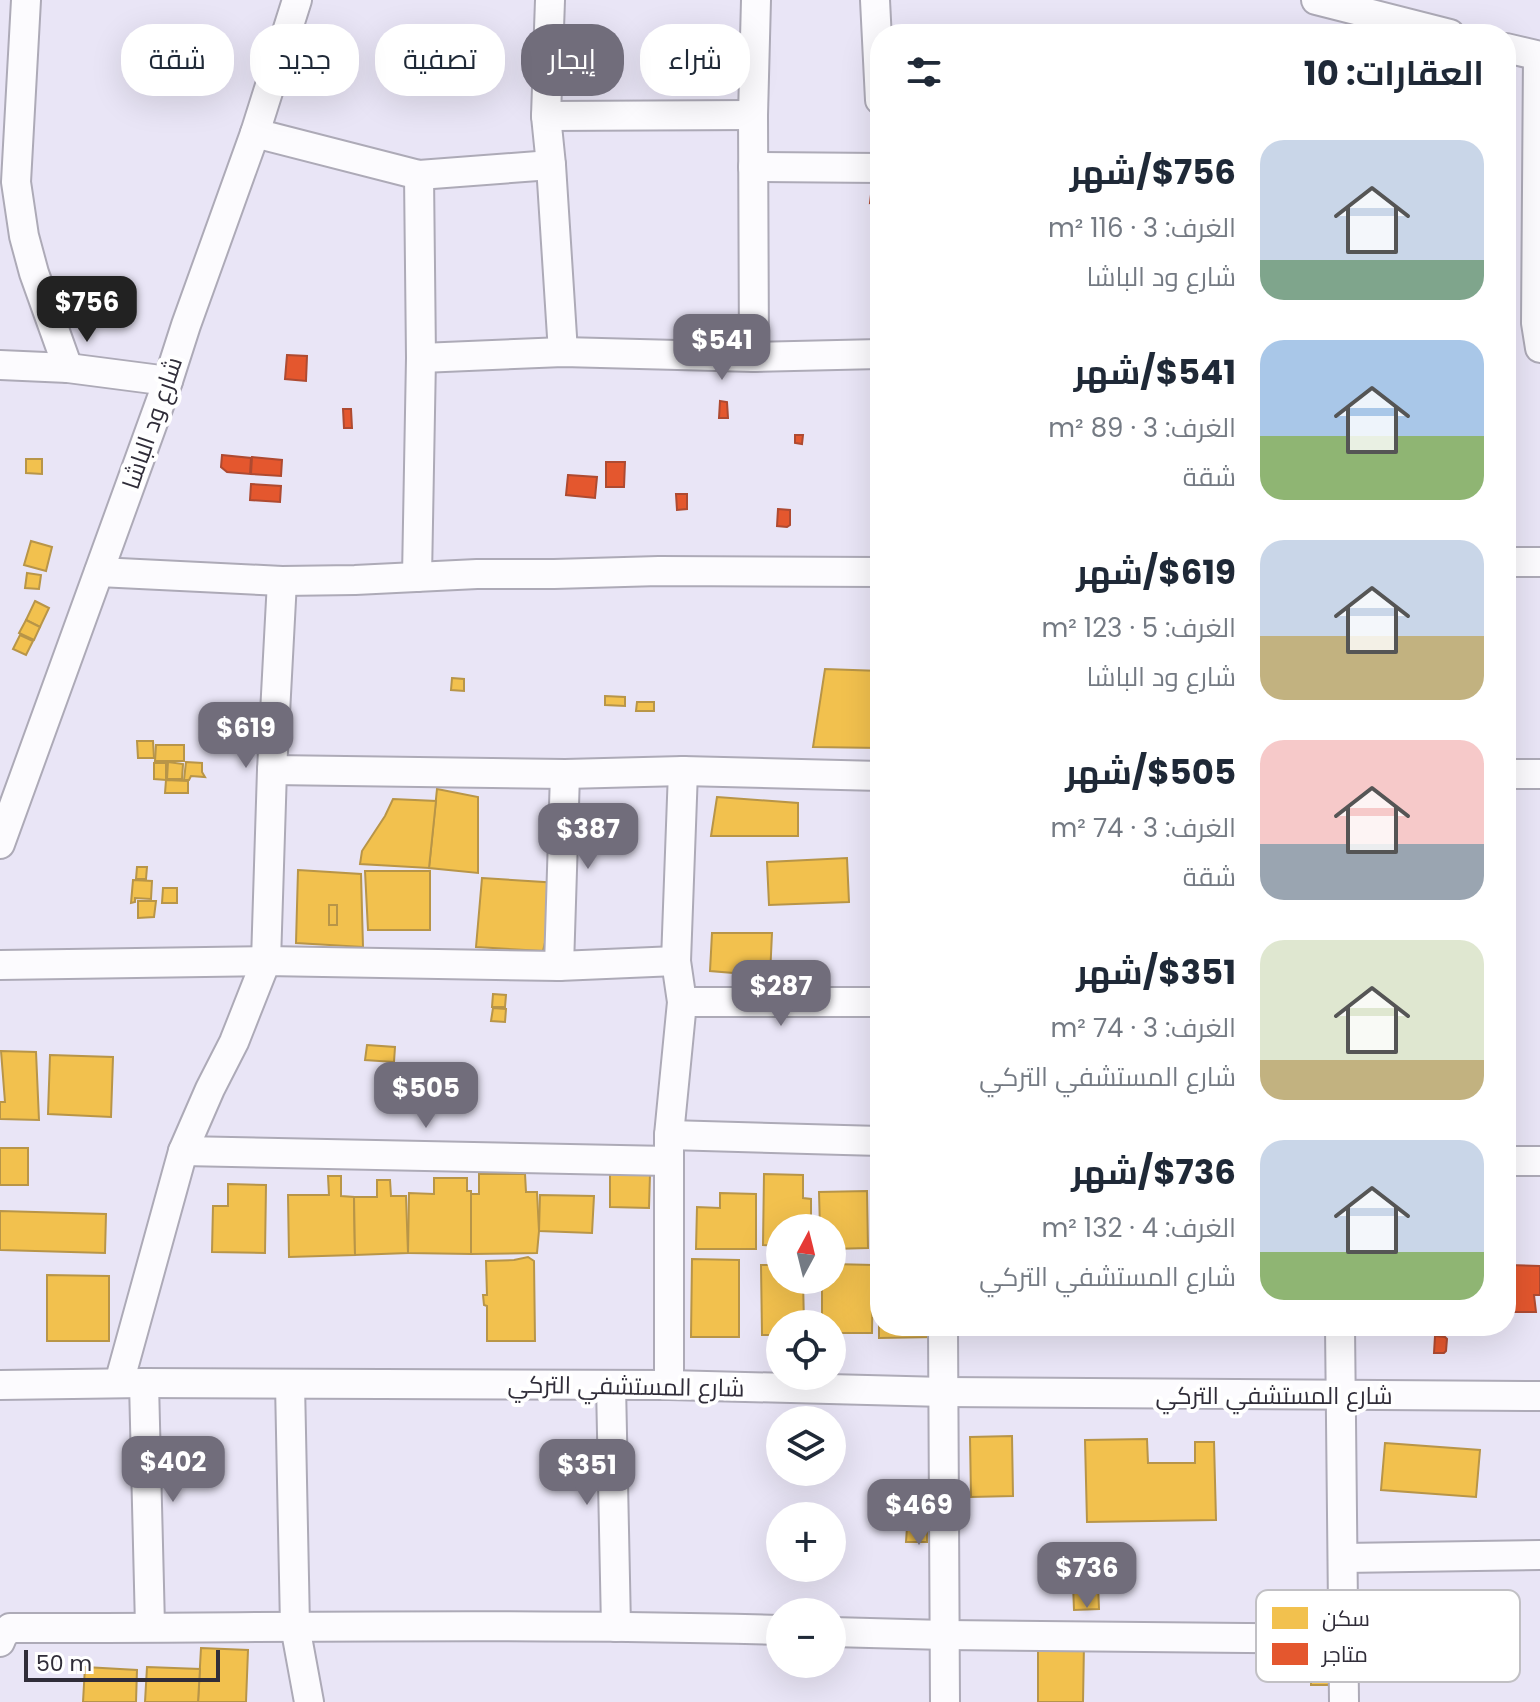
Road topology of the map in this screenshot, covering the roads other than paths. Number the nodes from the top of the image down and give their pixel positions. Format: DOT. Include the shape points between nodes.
graph roads {
  1 [pos="26,0"];
  2 [pos="297,0"];
  3 [pos="550,0"];
  4 [pos="756,0"];
  5 [pos="875,0"];
  6 [pos="1316,0"];
  7 [pos="1346,21"];
  8 [pos="876,24"];
  9 [pos="1370,24"];
  10 [pos="1516,50"];
  11 [pos="1539,56"];
  12 [pos="753,115"];
  13 [pos="546,116"];
  14 [pos="255,133"];
  15 [pos="551,165"];
  16 [pos="753,167"];
  17 [pos="870,168"];
  18 [pos="419,175"];
  19 [pos="8,181"];
  20 [pos="1540,348"];
  21 [pos="563,352"];
  22 [pos="870,354"];
  23 [pos="754,357"];
  24 [pos="421,358"];
  25 [pos="0,365"];
  26 [pos="68,368"];
  27 [pos="168,381"];
  28 [pos="1516,562"];
  29 [pos="1540,562"];
  30 [pos="99,572"];
  31 [pos="870,572"];
  32 [pos="417,577"];
  33 [pos="282,581"];
  34 [pos="272,770"];
  35 [pos="683,771"];
  36 [pos="565,774"];
  37 [pos="1516,774"];
  38 [pos="1540,774"];
  39 [pos="870,776"];
  40 [pos="10,784"];
  41 [pos="0,844"];
  42 [pos="266,961"];
  43 [pos="676,961"];
  44 [pos="0,965"];
  45 [pos="559,966"];
  46 [pos="682,1002"];
  47 [pos="870,1002"];
  48 [pos="870,1141"];
  49 [pos="669,1148"];
  50 [pos="183,1151"];
  51 [pos="1516,1161"];
  52 [pos="1540,1161"];
  53 [pos="943,1336"];
  54 [pos="1340,1336"];
  55 [pos="131,1383"];
  56 [pos="290,1384"];
  57 [pos="0,1385"];
  58 [pos="611,1385"];
  59 [pos="669,1385"];
  60 [pos="944,1392"];
  61 [pos="1340,1396"];
  62 [pos="1540,1396"];
  63 [pos="1540,1555"];
  64 [pos="1343,1558"];
  65 [pos="1343,1590"];
  66 [pos="150,1626"];
  67 [pos="295,1626"];
  68 [pos="616,1627"];
  69 [pos="766,1630"];
  70 [pos="846,1632"];
  71 [pos="945,1635"];
  72 [pos="1256,1638"];
  73 [pos="0,1642"];
  74 [pos="1343,1682"];
  75 [pos="309,1702"];
  76 [pos="945,1702"];
  77 [pos="1344,1702"];
  1 -- 19 [label="street"];
  2 -- 14 [label="street, شارع ود الباشا"];
  3 -- 13 [label="street"];
  4 -- 12 [label="street"];
  5 -- 8 [label="street"];
  6 -- 7 [label="street"];
  7 -- 9 [label="street"];
  10 -- 11 [label="street"];
  11 -- 20 [label="street"];
  12 -- 13 [label="street"];
  12 -- 16 [label="street"];
  13 -- 15 [label="street"];
  14 -- 18 [label="street"];
  14 -- 27 [label="street, شارع ود الباشا"];
  15 -- 18 [label="street"];
  15 -- 21 [label="street"];
  16 -- 17 [label="street"];
  16 -- 23 [label="street"];
  18 -- 24 [label="street"];
  19 -- 26 [label="street"];
  21 -- 23 [label="street"];
  21 -- 24 [label="street"];
  22 -- 23 [label="street"];
  24 -- 32 [label="street"];
  25 -- 26 [label="street"];
  26 -- 27 [label="street"];
  27 -- 30 [label="street, شارع ود الباشا"];
  28 -- 29 [label="street"];
  30 -- 33 [label="street"];
  30 -- 40 [label="street, شارع ود الباشا"];
  31 -- 32 [label="street"];
  32 -- 33 [label="street"];
  33 -- 34 [label="street"];
  34 -- 36 [label="street"];
  34 -- 42 [label="street"];
  35 -- 36 [label="street"];
  35 -- 39 [label="street"];
  35 -- 43 [label="street"];
  36 -- 45 [label="street"];
  37 -- 38 [label="street"];
  40 -- 41 [label="street, شارع ود الباشا"];
  42 -- 44 [label="street"];
  42 -- 45 [label="street"];
  42 -- 50 [label="street"];
  43 -- 45 [label="street"];
  43 -- 46 [label="street"];
  46 -- 47 [label="street"];
  46 -- 49 [label="street"];
  48 -- 49 [label="street"];
  49 -- 50 [label="street"];
  49 -- 59 [label="street"];
  50 -- 55 [label="street"];
  51 -- 52 [label="street"];
  53 -- 60 [label="street"];
  54 -- 61 [label="street"];
  55 -- 56 [label="street, شارع المستشفي التركي"];
  55 -- 57 [label="street, شارع المستشفي التركي"];
  55 -- 66 [label="street"];
  56 -- 58 [label="street, شارع المستشفي التركي"];
  56 -- 67 [label="street"];
  58 -- 59 [label="street, شارع المستشفي التركي"];
  58 -- 68 [label="street"];
  59 -- 60 [label="street, شارع المستشفي التركي"];
  60 -- 61 [label="street, شارع المستشفي التركي"];
  60 -- 71 [label="street"];
  61 -- 62 [label="street, شارع المستشفي التركي"];
  61 -- 64 [label="street"];
  63 -- 64 [label="street"];
  64 -- 65 [label="street"];
  66 -- 67 [label="street"];
  66 -- 73 [label="street" via="10,1628"];
  67 -- 68 [label="street"];
  67 -- 75 [label="street"];
  68 -- 69 [label="street"];
  70 -- 71 [label="street"];
  71 -- 72 [label="street"];
  71 -- 76 [label="street"];
  74 -- 77 [label="street"];
}
